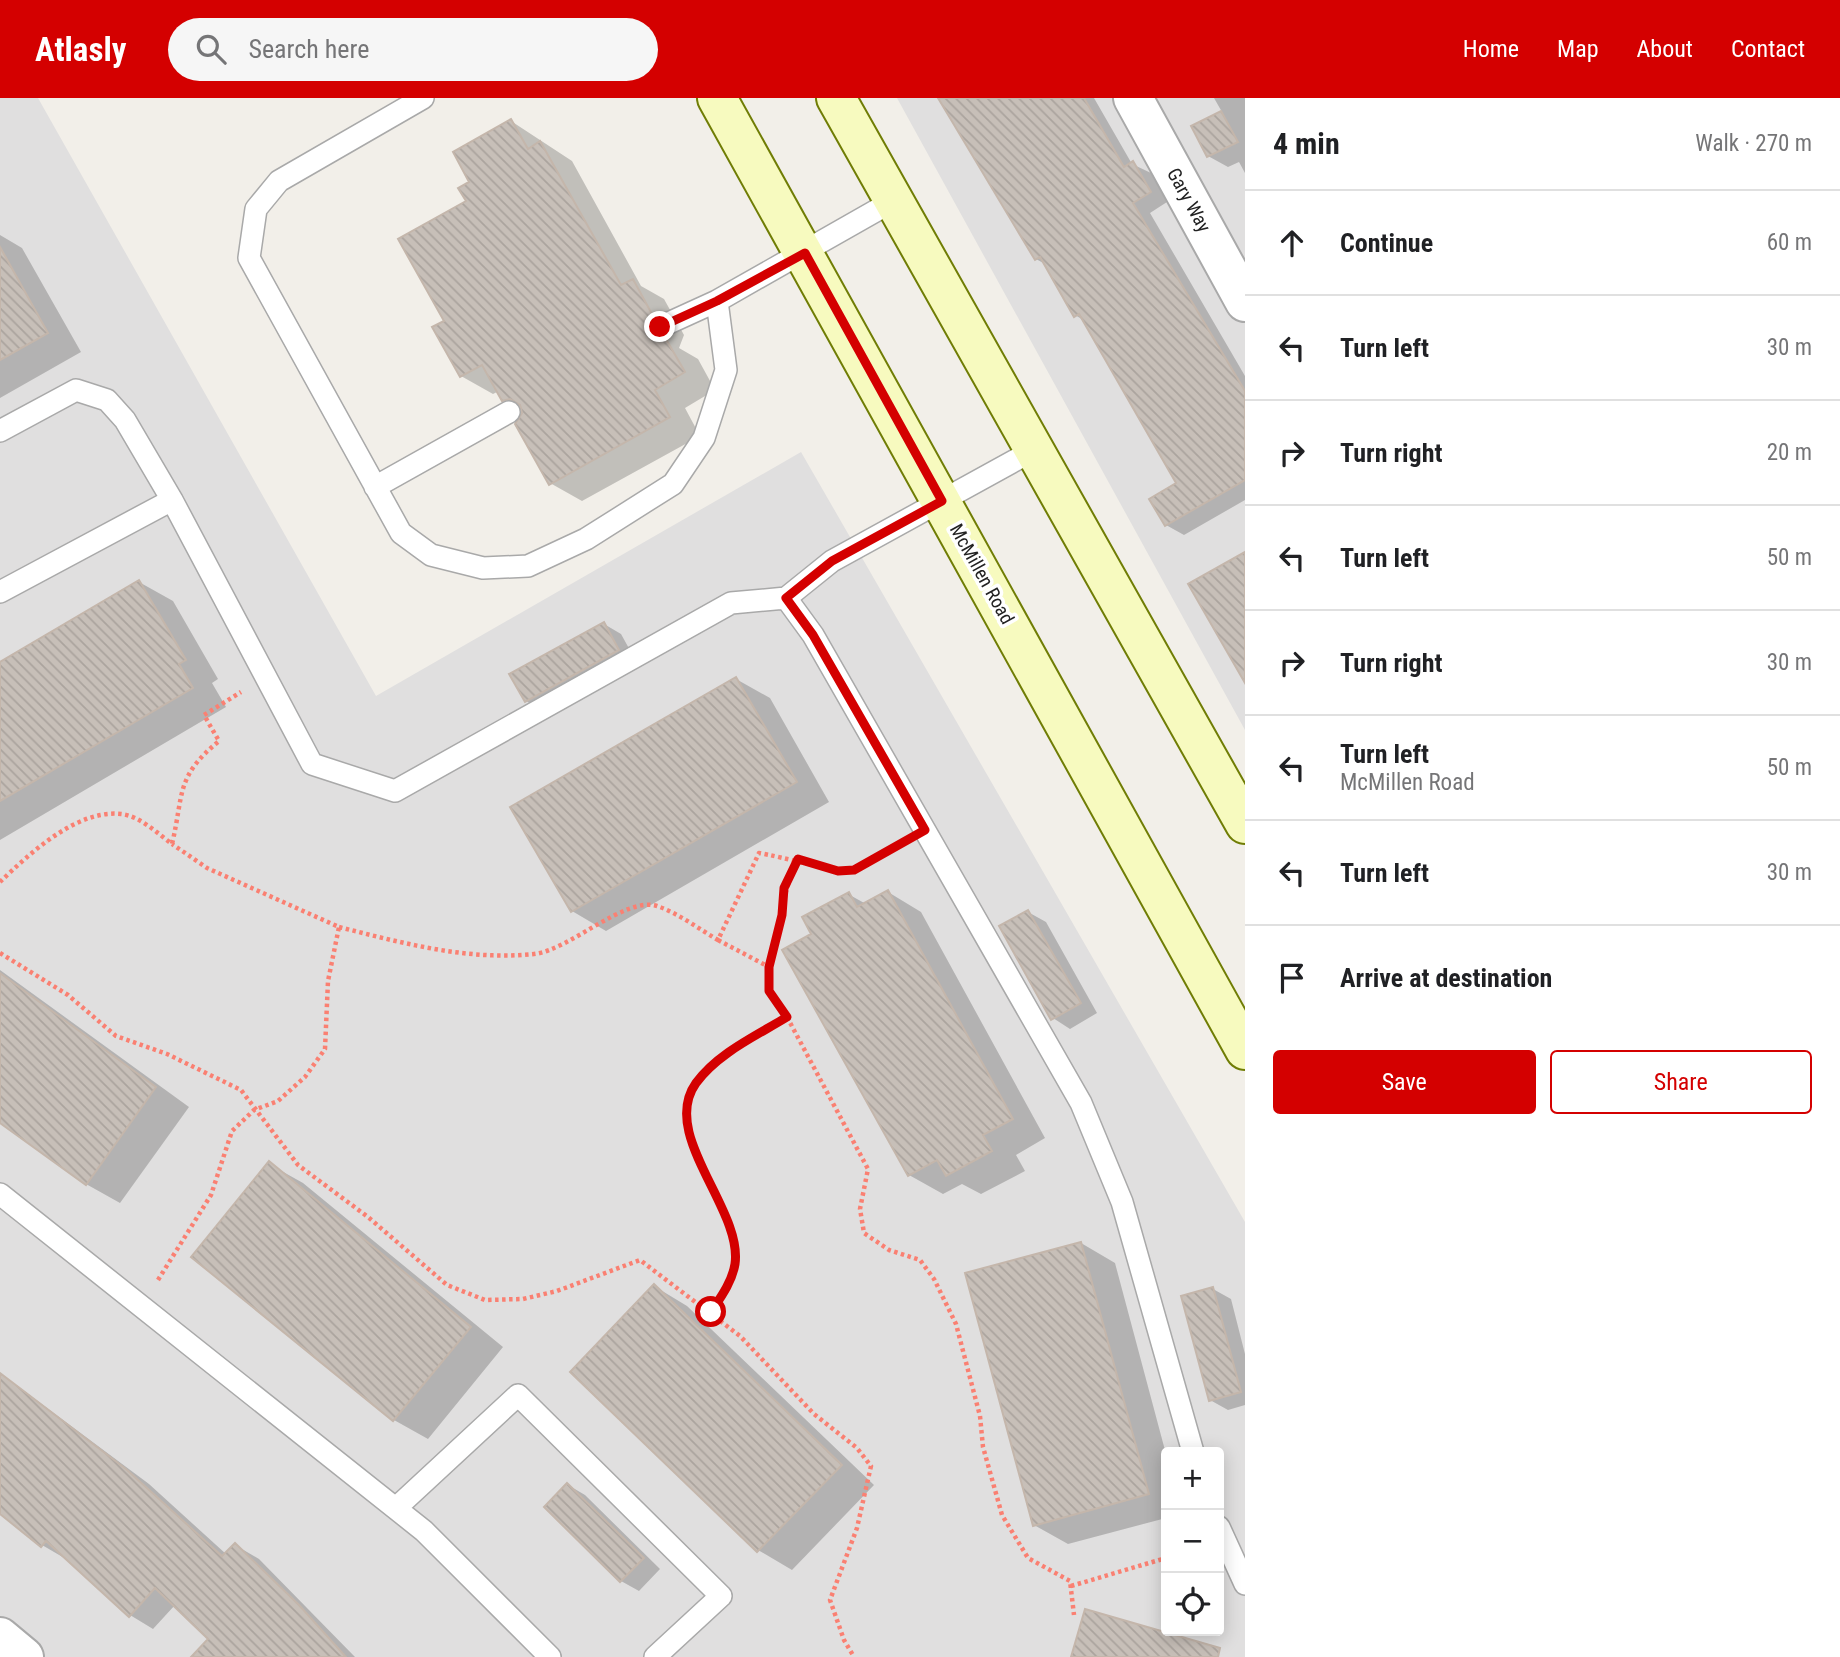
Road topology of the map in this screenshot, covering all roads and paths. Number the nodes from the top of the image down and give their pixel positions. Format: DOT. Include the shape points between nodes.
graph roads {
  1 [pos="423,98"];
  2 [pos="717,98"];
  3 [pos="836,98"];
  4 [pos="1133,98"];
  5 [pos="893,201"];
  6 [pos="805,253"];
  7 [pos="717,301"];
  8 [pos="1245,302"];
  9 [pos="660,327"];
  10 [pos="509,412"];
  11 [pos="0,430"];
  12 [pos="1034,450"];
  13 [pos="375,487"];
  14 [pos="172,500"];
  15 [pos="942,501"];
  16 [pos="0,592"];
  17 [pos="786,598"];
  18 [pos="265,677"];
  19 [pos="1245,824"];
  20 [pos="925,830"];
  21 [pos="173,844"];
  22 [pos="798,859"];
  23 [pos="0,882"];
  24 [pos="339,927"];
  25 [pos="718,940"];
  26 [pos="0,953"];
  27 [pos="769,967"];
  28 [pos="787,1017"];
  29 [pos="1245,1050"];
  30 [pos="254,1110"];
  31 [pos="0,1194"];
  32 [pos="142,1304"];
  33 [pos="711,1312"];
  34 [pos="1192,1447"];
  35 [pos="396,1508"];
  36 [pos="1224,1538"];
  37 [pos="1161,1559"];
  38 [pos="1245,1584"];
  39 [pos="1071,1586"];
  40 [pos="1074,1615"];
  41 [pos="0,1637"];
  42 [pos="24,1657"];
  43 [pos="550,1657"];
  44 [pos="655,1657"];
  45 [pos="854,1657"];
  1 -- 13 [label="lane" via="279,181 256,209 249,258"];
  2 -- 6 [label="main road, McMillen Road"];
  3 -- 5 [label="main road"];
  4 -- 8 [label="street, Gary Way"];
  5 -- 6 [label="lane"];
  5 -- 12 [label="main road"];
  6 -- 7 [label="lane"];
  6 -- 15 [label="main road, McMillen Road"];
  7 -- 9 [label="lane"];
  7 -- 13 [label="lane" via="726,370 704,438 673,484 586,539 527,566 483,568 431,555 401,533"];
  10 -- 13 [label="lane"];
  11 -- 14 [label="lane" via="76,390 107,400 125,420"];
  12 -- 15 [label="lane"];
  12 -- 19 [label="main road"];
  14 -- 16 [label="lane"];
  14 -- 18 [label="lane"];
  15 -- 17 [label="lane" via="832,561"];
  15 -- 29 [label="main road, McMillen Road"];
  17 -- 18 [label="lane" via="731,603 395,791 312,764"];
  17 -- 20 [label="lane" via="813,635"];
  18 -- 21 [label="path" via="204,715 219,741 195,760 181,788"];
  20 -- 22 [label="path" via="854,870 838,871"];
  20 -- 34 [label="lane" via="1081,1103 1122,1202"];
  21 -- 23 [label="path" via="138,819 121,814 90,817 54,838"];
  21 -- 24 [label="path" via="219,874"];
  22 -- 25 [label="path" via="759,853"];
  22 -- 27 [label="path" via="784,888"];
  24 -- 25 [label="path" via="427,948 490,956 538,954 637,905 646,905"];
  24 -- 30 [label="path" via="328,981 325,1049 306,1077 278,1101"];
  25 -- 27 [label="path"];
  26 -- 30 [label="path" via="68,995 116,1035 241,1090"];
  27 -- 28 [label="path" via="769,991"];
  28 -- 33 [label="path" via="731,1051 695,1084 685,1119 733,1233 735,1264 726,1290"];
  28 -- 39 [label="path" via="868,1169 860,1209 864,1233 888,1250 920,1260 956,1324 1002,1515 1028,1558 1070,1581"];
  30 -- 32 [label="path" via="232,1130 211,1195"];
  30 -- 33 [label="path" via="298,1165 447,1285 485,1300 523,1299 640,1260"];
  31 -- 32 [label="lane"];
  32 -- 35 [label="lane"];
  33 -- 45 [label="path" via="871,1466 857,1528 830,1601"];
  35 -- 43 [label="lane"];
  35 -- 44 [label="lane" via="518,1395 721,1596"];
  36 -- 38 [label="lane"];
  37 -- 39 [label="path"];
  39 -- 40 [label="path"];
  41 -- 42 [label="street"];
}
